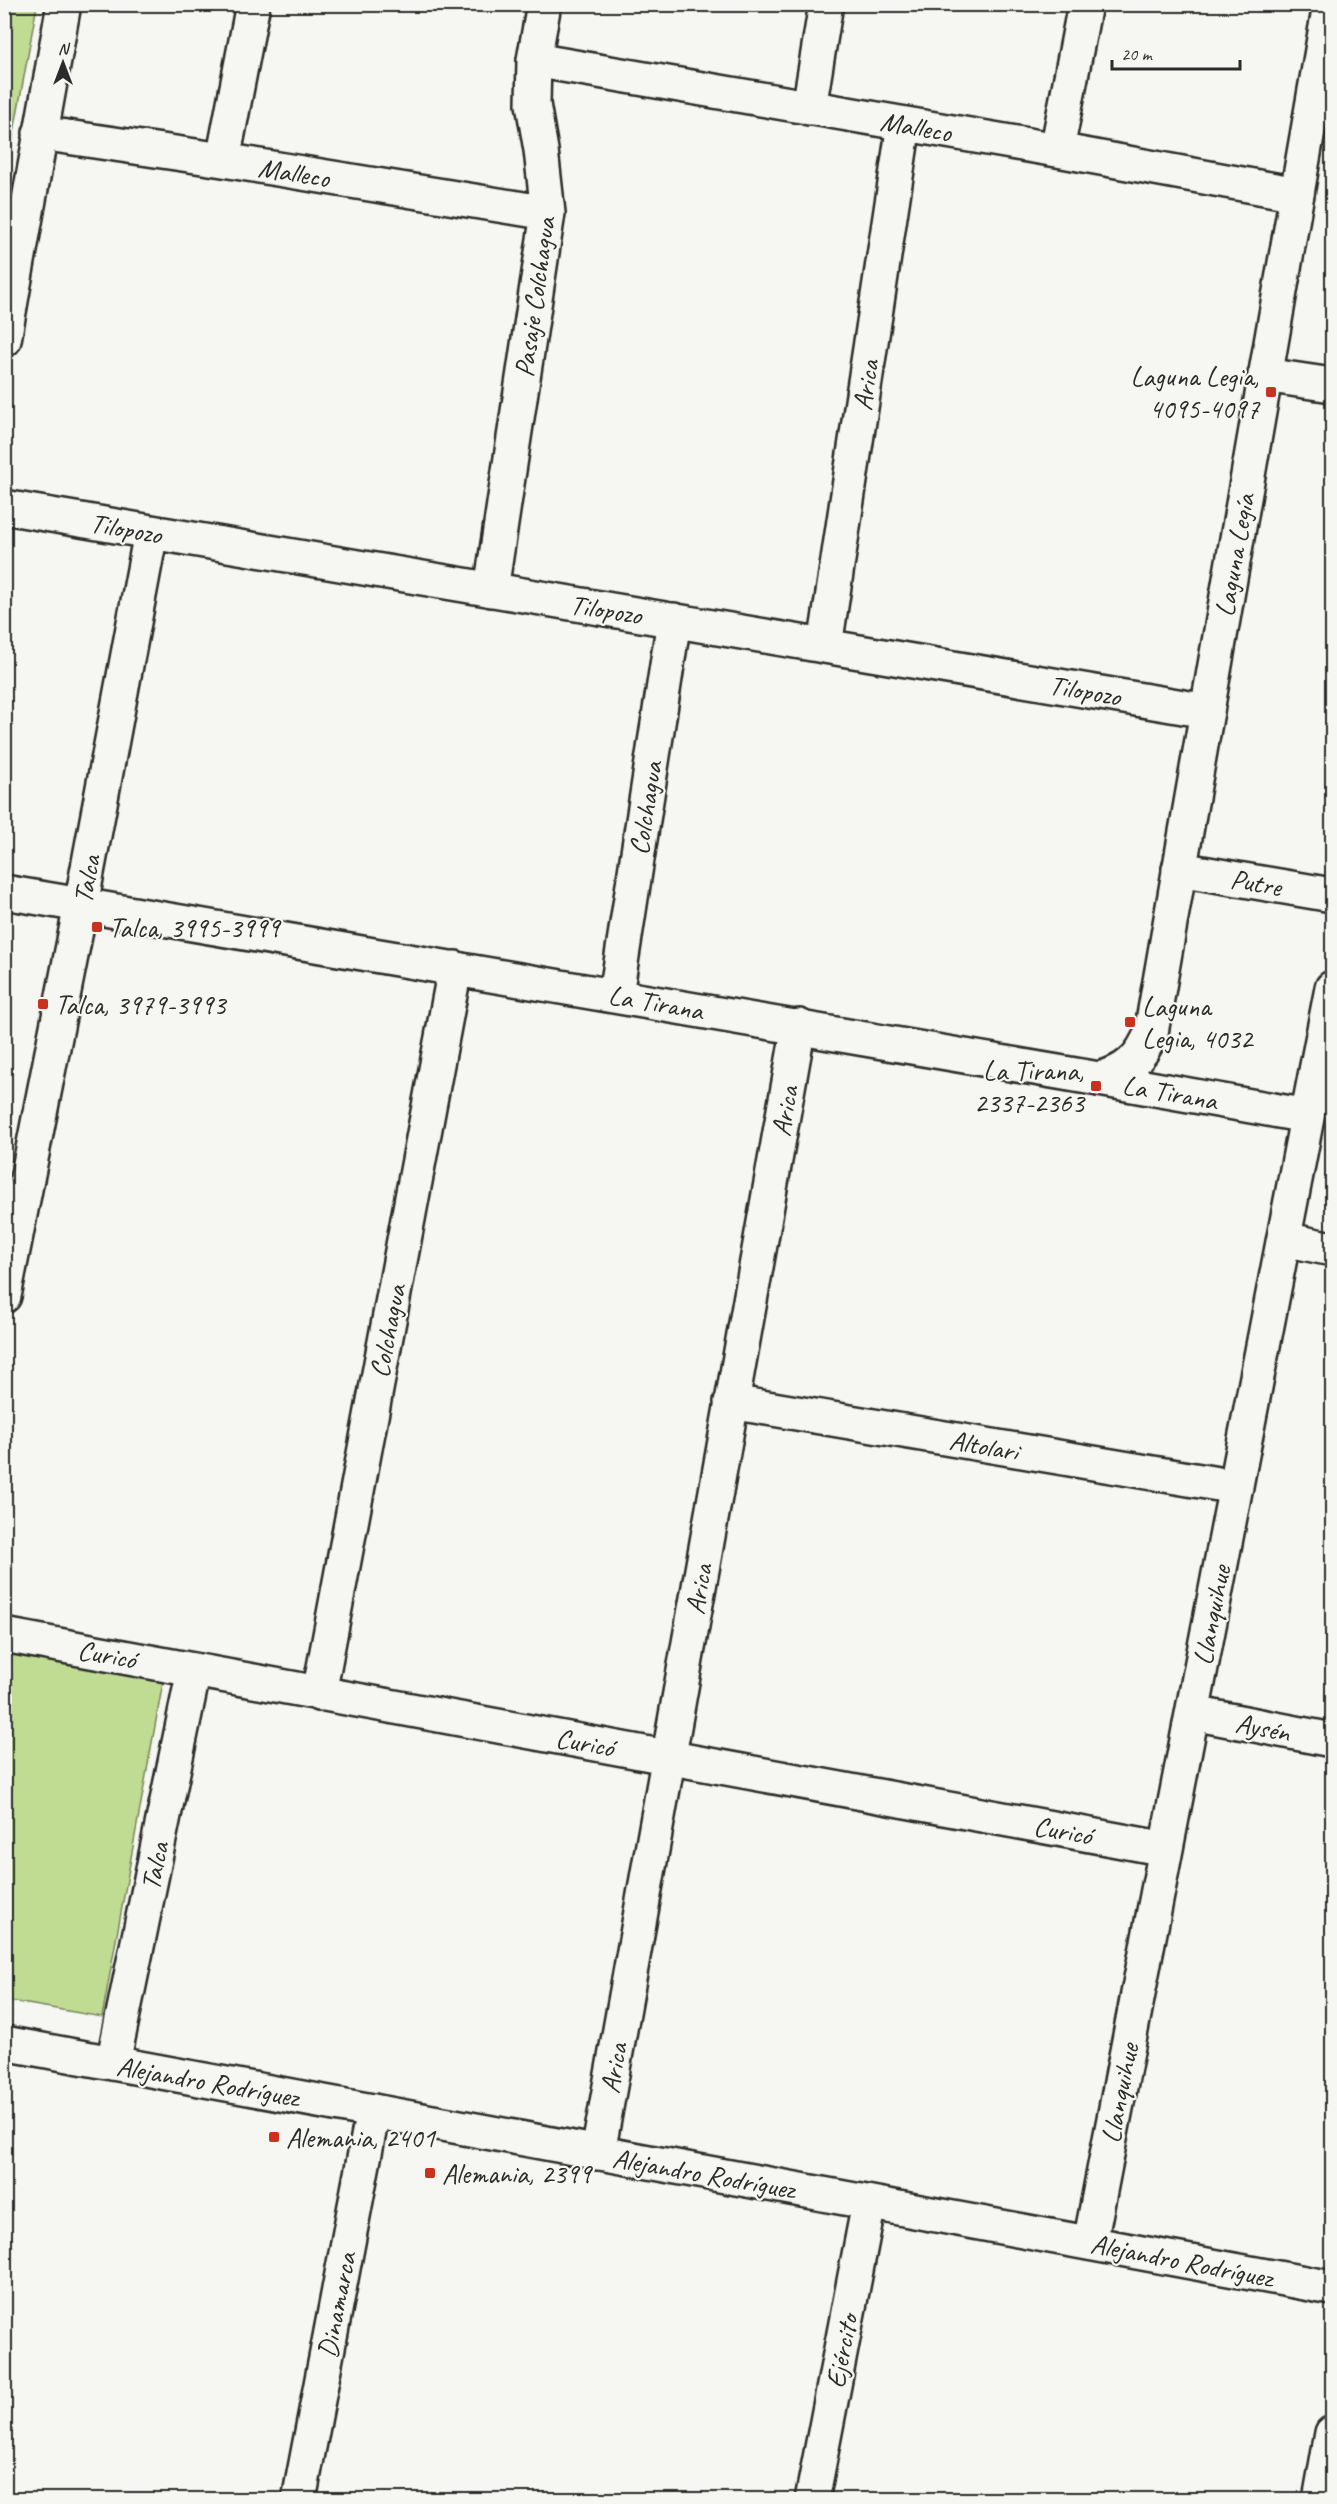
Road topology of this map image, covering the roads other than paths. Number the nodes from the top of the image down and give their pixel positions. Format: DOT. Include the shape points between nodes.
graph roads {
  1 [pos="64,4"];
  2 [pos="253,4"];
  3 [pos="544,4"];
  4 [pos="826,4"];
  5 [pos="1084,4"];
  6 [pos="1330,4"];
  7 [pos="534,60"];
  8 [pos="810,108"];
  9 [pos="904,124"];
  10 [pos="40,133"];
  11 [pos="1057,150"];
  12 [pos="223,160"];
  13 [pos="1297,194"];
  14 [pos="548,213"];
  15 [pos="4,340"];
  16 [pos="1265,375"];
  17 [pos="1332,386"];
  18 [pos="4,507"];
  19 [pos="151,532"];
  20 [pos="491,590"];
  21 [pos="674,621"];
  22 [pos="825,646"];
  23 [pos="1207,711"];
  24 [pos="1179,869"];
  25 [pos="4,892"];
  26 [pos="1332,896"];
  27 [pos="81,905"];
  28 [pos="455,968"];
  29 [pos="1332,988"];
  30 [pos="616,995"];
  31 [pos="799,1026"];
  32 [pos="1099,1079"];
  33 [pos="1307,1116"];
  34 [pos="1284,1239"];
  35 [pos="1332,1249"];
  36 [pos="6,1281"];
  37 [pos="731,1402"];
  38 [pos="1236,1487"];
  39 [pos="4,1635"];
  40 [pos="194,1670"];
  41 [pos="319,1694"];
  42 [pos="1192,1713"];
  43 [pos="1332,1740"];
  44 [pos="668,1757"];
  45 [pos="1166,1849"];
  46 [pos="4,2043"];
  47 [pos="113,2063"];
  48 [pos="373,2111"];
  49 [pos="598,2153"];
  50 [pos="869,2203"];
  51 [pos="1090,2243"];
  52 [pos="1332,2288"];
  53 [pos="1332,2433"];
  54 [pos="299,2499"];
  55 [pos="812,2499"];
  56 [pos="1320,2499"];
  1 -- 10 [label="street"];
  2 -- 12 [label="street"];
  3 -- 7 [label="street, Pasaje Colchagua"];
  4 -- 8 [label="street"];
  5 -- 11 [label="street"];
  6 -- 13 [label="street, Laguna Legía"];
  7 -- 8 [label="street, Malleco"];
  7 -- 14 [label="street, Pasaje Colchagua" via="533,104"];
  8 -- 9 [label="street, Malleco"];
  9 -- 11 [label="street, Malleco"];
  9 -- 22 [label="street, Arica"];
  10 -- 12 [label="street, Malleco"];
  10 -- 15 [label="street"];
  11 -- 13 [label="street, Malleco"];
  12 -- 14 [label="street, Malleco"];
  13 -- 16 [label="street, Laguna Legía"];
  14 -- 20 [label="street, Pasaje Colchagua"];
  16 -- 17 [label="street"];
  16 -- 23 [label="street, Laguna Legía"];
  18 -- 19 [label="street, Tilopozo"];
  19 -- 20 [label="street, Tilopozo"];
  19 -- 27 [label="street, Talca"];
  20 -- 21 [label="street, Tilopozo"];
  21 -- 22 [label="street, Tilopozo"];
  21 -- 30 [label="street, Colchagua"];
  22 -- 23 [label="street, Tilopozo"];
  23 -- 24 [label="street, Laguna Legía"];
  24 -- 26 [label="street, Putre"];
  24 -- 32 [label="street, Laguna Legía" via="1151,1033 1144,1050 1131,1064"];
  25 -- 27 [label="street, La Tirana"];
  27 -- 28 [label="street, La Tirana"];
  27 -- 36 [label="street, Talca"];
  28 -- 30 [label="street, La Tirana"];
  28 -- 41 [label="street, Colchagua"];
  29 -- 33 [label="street, Llanquihue"];
  30 -- 31 [label="street, La Tirana"];
  31 -- 32 [label="street, La Tirana"];
  31 -- 37 [label="street, Arica"];
  32 -- 33 [label="street, La Tirana"];
  33 -- 34 [label="street, Llanquihue"];
  34 -- 35 [label="street"];
  34 -- 38 [label="street, Llanquihue"];
  37 -- 38 [label="street, Altolari"];
  37 -- 44 [label="street, Arica"];
  38 -- 42 [label="street, Llanquihue"];
  39 -- 40 [label="street, Curicó"];
  40 -- 41 [label="street, Curicó"];
  40 -- 47 [label="street, Talca"];
  41 -- 44 [label="street, Curicó"];
  42 -- 43 [label="street, Aysén"];
  42 -- 45 [label="street, Llanquihue"];
  44 -- 45 [label="street, Curicó"];
  44 -- 49 [label="street, Arica"];
  45 -- 51 [label="street, Llanquihue"];
  46 -- 47 [label="street, Alejandro Rodríguez"];
  47 -- 48 [label="street, Alejandro Rodríguez"];
  48 -- 49 [label="street, Alejandro Rodríguez"];
  48 -- 54 [label="street, Dinamarca"];
  49 -- 50 [label="street, Alejandro Rodríguez"];
  50 -- 51 [label="street, Alejandro Rodríguez"];
  50 -- 55 [label="street, Ejército"];
  51 -- 52 [label="street, Alejandro Rodríguez"];
  53 -- 56 [label="street"];
}
